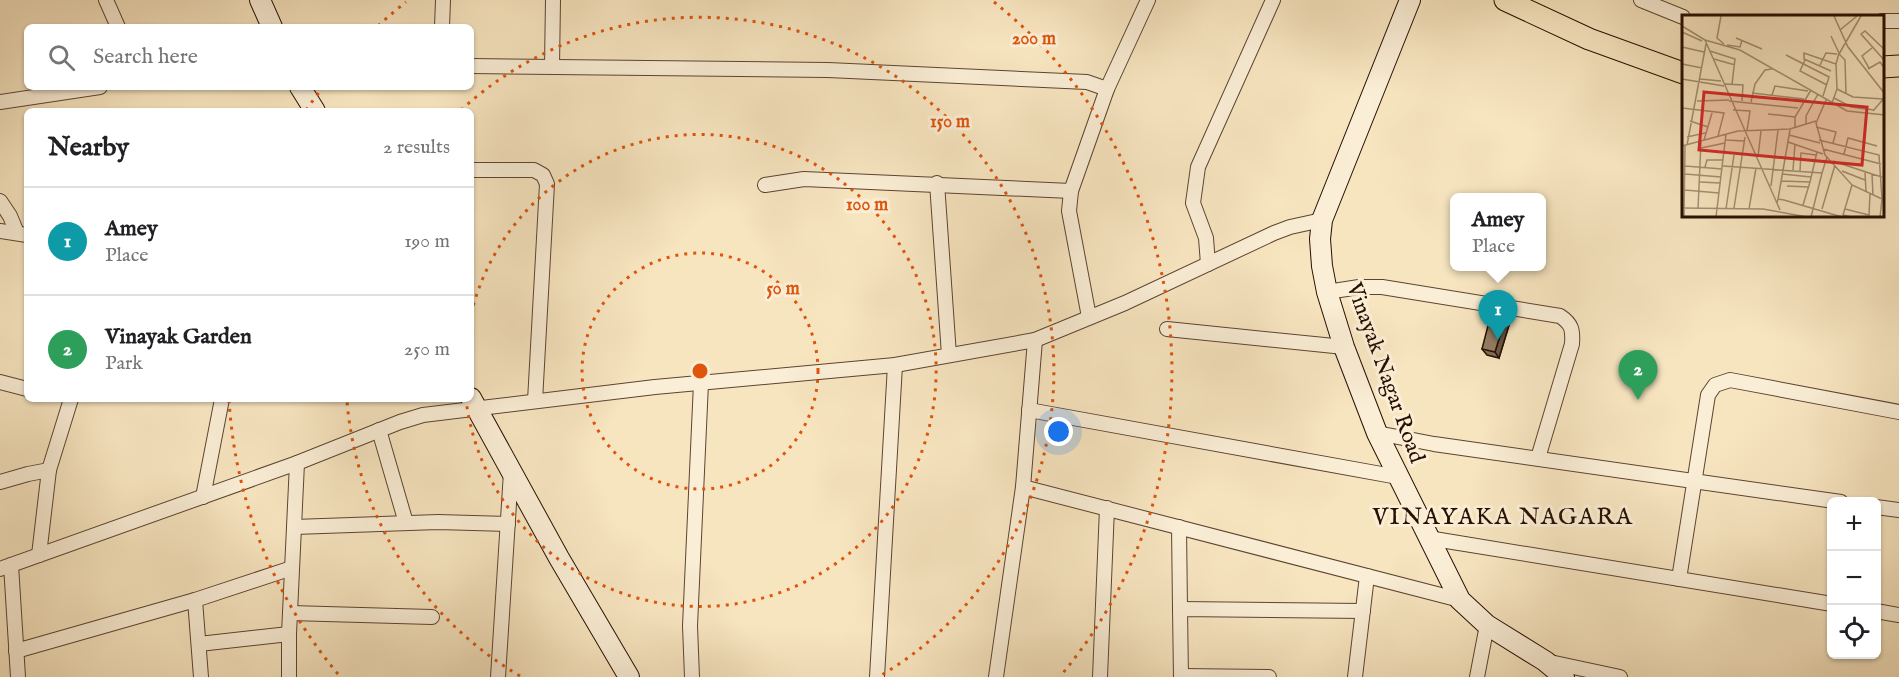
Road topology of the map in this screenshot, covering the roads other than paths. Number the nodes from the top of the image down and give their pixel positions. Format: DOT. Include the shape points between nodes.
graph roads {
  1 [pos="106,0"];
  2 [pos="260,0"];
  3 [pos="443,0"];
  4 [pos="553,0"];
  5 [pos="1148,0"];
  6 [pos="1273,0"];
  7 [pos="1410,0"];
  8 [pos="1505,0"];
  9 [pos="1641,0"];
  10 [pos="1682,16"];
  11 [pos="117,24"];
  12 [pos="271,24"];
  13 [pos="442,24"];
  14 [pos="474,66"];
  15 [pos="552,66"];
  16 [pos="1899,66"];
  17 [pos="1884,67"];
  18 [pos="1682,74"];
  19 [pos="1107,89"];
  20 [pos="80,90"];
  21 [pos="302,90"];
  22 [pos="0,102"];
  23 [pos="313,108"];
  24 [pos="474,170"];
  25 [pos="937,183"];
  26 [pos="765,185"];
  27 [pos="1071,191"];
  28 [pos="0,201"];
  29 [pos="1322,220"];
  30 [pos="0,231"];
  31 [pos="22,234"];
  32 [pos="1208,264"];
  33 [pos="1327,292"];
  34 [pos="1089,318"];
  35 [pos="1167,329"];
  36 [pos="1035,340"];
  37 [pos="1344,347"];
  38 [pos="949,355"];
  39 [pos="895,365"];
  40 [pos="0,382"];
  41 [pos="701,383"];
  42 [pos="24,388"];
  43 [pos="535,401"];
  44 [pos="69,402"];
  45 [pos="221,402"];
  46 [pos="474,404"];
  47 [pos="1029,410"];
  48 [pos="1899,412"];
  49 [pos="379,430"];
  50 [pos="1377,433"];
  51 [pos="1538,458"];
  52 [pos="297,464"];
  53 [pos="49,470"];
  54 [pos="511,471"];
  55 [pos="1398,477"];
  56 [pos="1695,481"];
  57 [pos="0,482"];
  58 [pos="1023,487"];
  59 [pos="203,497"];
  60 [pos="1827,499"];
  61 [pos="1107,508"];
  62 [pos="1881,508"];
  63 [pos="1899,510"];
  64 [pos="406,523"];
  65 [pos="508,524"];
  66 [pos="294,527"];
  67 [pos="1179,527"];
  68 [pos="1428,538"];
  69 [pos="39,555"];
  70 [pos="5,567"];
  71 [pos="292,568"];
  72 [pos="1367,576"];
  73 [pos="1679,579"];
  74 [pos="195,600"];
  75 [pos="1460,600"];
  76 [pos="1827,602"];
  77 [pos="1180,609"];
  78 [pos="1363,611"];
  79 [pos="1881,612"];
  80 [pos="290,613"];
  81 [pos="1899,615"];
  82 [pos="432,618"];
  83 [pos="1487,626"];
  84 [pos="289,634"];
  85 [pos="199,644"];
  86 [pos="16,651"];
  87 [pos="1545,661"];
  88 [pos="1181,676"];
  89 [pos="18,677"];
  90 [pos="201,677"];
  91 [pos="289,677"];
  92 [pos="498,677"];
  93 [pos="628,677"];
  94 [pos="692,677"];
  95 [pos="877,677"];
  96 [pos="996,677"];
  97 [pos="1100,677"];
  98 [pos="1269,677"];
  99 [pos="1355,677"];
  100 [pos="1477,677"];
  101 [pos="1564,677"];
  102 [pos="1620,677"];
  1 -- 11 [label="street"];
  2 -- 12 [label="street"];
  3 -- 13 [label="street"];
  4 -- 15 [label="street"];
  5 -- 19 [label="street"];
  6 -- 32 [label="street" via="1198,167 1193,203 1206,238"];
  7 -- 29 [label="street, Vinayak Nagar Road"];
  8 -- 18 [label="main road" via="1589,39"];
  9 -- 10 [label="street"];
  14 -- 15 [label="street"];
  15 -- 19 [label="street" via="828,70 1087,82"];
  16 -- 17 [label="main road"];
  19 -- 27 [label="street"];
  20 -- 22 [label="street"];
  21 -- 23 [label="street"];
  24 -- 43 [label="street" via="534,170 543,175 547,184"];
  25 -- 26 [label="street" via="804,179"];
  25 -- 27 [label="street"];
  25 -- 38 [label="street"];
  27 -- 34 [label="street" via="1069,211"];
  28 -- 31 [label="street"];
  29 -- 32 [label="street" via="1274,233"];
  29 -- 33 [label="street, Vinayak Nagar Road" via="1320,239"];
  30 -- 31 [label="street"];
  32 -- 34 [label="street"];
  33 -- 37 [label="street, Vinayak Nagar Road"];
  33 -- 51 [label="street" via="1382,287 1560,316 1570,323 1572,344"];
  34 -- 36 [label="street"];
  35 -- 37 [label="street"];
  36 -- 38 [label="street"];
  36 -- 47 [label="street"];
  37 -- 50 [label="street, Vinayak Nagar Road"];
  38 -- 39 [label="street"];
  39 -- 41 [label="street"];
  39 -- 95 [label="street"];
  40 -- 42 [label="street"];
  41 -- 43 [label="street"];
  41 -- 94 [label="street" via="690,626"];
  43 -- 46 [label="street"];
  44 -- 53 [label="street"];
  45 -- 59 [label="street"];
  46 -- 49 [label="street"];
  46 -- 54 [label="street"];
  47 -- 55 [label="street"];
  47 -- 58 [label="street"];
  48 -- 56 [label="street" via="1730,380 1715,385 1708,395"];
  49 -- 52 [label="street"];
  49 -- 64 [label="street"];
  50 -- 51 [label="street"];
  50 -- 55 [label="street, Vinayak Nagar Road"];
  51 -- 56 [label="street"];
  52 -- 59 [label="street"];
  52 -- 66 [label="street"];
  53 -- 57 [label="street"];
  53 -- 69 [label="street"];
  54 -- 65 [label="street"];
  54 -- 93 [label="street"];
  55 -- 68 [label="street, Vinayak Nagar Road"];
  56 -- 60 [label="street"];
  56 -- 73 [label="street"];
  58 -- 61 [label="street"];
  58 -- 96 [label="street"];
  59 -- 69 [label="street"];
  61 -- 67 [label="street"];
  61 -- 97 [label="street"];
  62 -- 63 [label="street"];
  64 -- 65 [label="street"];
  64 -- 66 [label="street"];
  65 -- 92 [label="street"];
  66 -- 71 [label="street"];
  67 -- 72 [label="street"];
  67 -- 77 [label="street"];
  68 -- 73 [label="street"];
  68 -- 75 [label="street, Vinayak Nagar Road"];
  69 -- 70 [label="street"];
  70 -- 86 [label="street"];
  71 -- 74 [label="street"];
  71 -- 80 [label="street"];
  72 -- 75 [label="street"];
  72 -- 78 [label="street"];
  73 -- 76 [label="street"];
  74 -- 85 [label="street"];
  74 -- 86 [label="street"];
  75 -- 83 [label="street, Vinayak Nagar Road"];
  77 -- 78 [label="street"];
  77 -- 88 [label="street"];
  78 -- 99 [label="street"];
  79 -- 81 [label="street"];
  80 -- 82 [label="street"];
  80 -- 84 [label="street"];
  83 -- 87 [label="street, Vinayak Nagar Road"];
  83 -- 100 [label="street"];
  84 -- 85 [label="street"];
  84 -- 91 [label="street"];
  85 -- 90 [label="street"];
  86 -- 89 [label="street"];
  87 -- 101 [label="street, Vinayak Nagar Road"];
  87 -- 102 [label="street"];
  88 -- 98 [label="street"];
}
